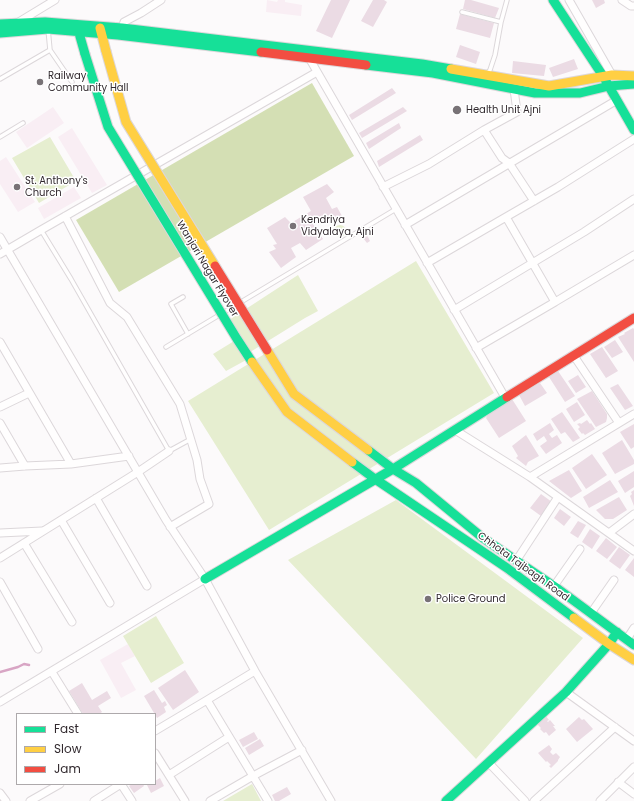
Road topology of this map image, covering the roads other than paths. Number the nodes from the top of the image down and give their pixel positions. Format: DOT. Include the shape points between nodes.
graph roads {
  1 [pos="55,0"];
  2 [pos="161,0"];
  3 [pos="507,0"];
  4 [pos="553,0"];
  5 [pos="569,0"];
  6 [pos="622,0"];
  7 [pos="634,6"];
  8 [pos="462,12"];
  9 [pos="501,22"];
  10 [pos="0,24"];
  11 [pos="15,24"];
  12 [pos="77,28"];
  13 [pos="122,28"];
  14 [pos="48,29"];
  15 [pos="100,29"];
  16 [pos="0,33"];
  17 [pos="50,50"];
  18 [pos="307,54"];
  19 [pos="317,72"];
  20 [pos="486,75"];
  21 [pos="608,75"];
  22 [pos="634,76"];
  23 [pos="0,79"];
  24 [pos="72,82"];
  25 [pos="634,84"];
  26 [pos="609,86"];
  27 [pos="514,89"];
  28 [pos="617,100"];
  29 [pos="23,123"];
  30 [pos="484,130"];
  31 [pos="634,130"];
  32 [pos="0,137"];
  33 [pos="634,139"];
  34 [pos="510,163"];
  35 [pos="383,187"];
  36 [pos="634,199"];
  37 [pos="534,201"];
  38 [pos="396,210"];
  39 [pos="64,216"];
  40 [pos="506,217"];
  41 [pos="405,225"];
  42 [pos="41,230"];
  43 [pos="0,237"];
  44 [pos="8,250"];
  45 [pos="0,254"];
  46 [pos="634,255"];
  47 [pos="532,262"];
  48 [pos="427,263"];
  49 [pos="183,297"];
  50 [pos="556,302"];
  51 [pos="454,310"];
  52 [pos="634,318"];
  53 [pos="188,334"];
  54 [pos="0,342"];
  55 [pos="166,347"];
  56 [pos="476,348"];
  57 [pos="574,356"];
  58 [pos="29,393"];
  59 [pos="506,398"];
  60 [pos="0,407"];
  61 [pos="634,414"];
  62 [pos="0,423"];
  63 [pos="619,423"];
  64 [pos="455,430"];
  65 [pos="191,439"];
  66 [pos="169,451"];
  67 [pos="129,456"];
  68 [pos="71,464"];
  69 [pos="25,466"];
  70 [pos="0,468"];
  71 [pos="393,469"];
  72 [pos="138,472"];
  73 [pos="530,477"];
  74 [pos="375,479"];
  75 [pos="558,497"];
  76 [pos="96,498"];
  77 [pos="634,514"];
  78 [pos="61,520"];
  79 [pos="170,527"];
  80 [pos="43,531"];
  81 [pos="20,532"];
  82 [pos="0,533"];
  83 [pos="609,533"];
  84 [pos="24,543"];
  85 [pos="580,549"];
  86 [pos="634,551"];
  87 [pos="0,558"];
  88 [pos="516,561"];
  89 [pos="205,579"];
  90 [pos="614,580"];
  91 [pos="0,582"];
  92 [pos="147,586"];
  93 [pos="554,586"];
  94 [pos="110,603"];
  95 [pos="591,613"];
  96 [pos="72,622"];
  97 [pos="634,628"];
  98 [pos="617,632"];
  99 [pos="630,642"];
  100 [pos="609,644"];
  101 [pos="38,649"];
  102 [pos="634,660"];
  103 [pos="255,671"];
  104 [pos="52,672"];
  105 [pos="566,692"];
  106 [pos="207,700"];
  107 [pos="0,702"];
  108 [pos="77,713"];
  109 [pos="615,727"];
  110 [pos="156,730"];
  111 [pos="229,737"];
  112 [pos="634,741"];
  113 [pos="302,750"];
  114 [pos="156,754"];
  115 [pos="488,762"];
  116 [pos="634,767"];
  117 [pos="169,775"];
  118 [pos="253,776"];
  119 [pos="618,782"];
  120 [pos="58,785"];
  121 [pos="119,785"];
  122 [pos="122,785"];
  123 [pos="0,793"];
  124 [pos="634,794"];
  125 [pos="522,800"];
  126 [pos="6,801"];
  127 [pos="30,801"];
  128 [pos="94,801"];
  129 [pos="132,801"];
  130 [pos="185,801"];
  131 [pos="210,801"];
  132 [pos="268,801"];
  133 [pos="331,801"];
  134 [pos="446,801"];
  135 [pos="534,801"];
  136 [pos="600,801"];
  1 -- 11 [label="street"];
  2 -- 13 [label="street" via="124,22"];
  3 -- 9 [label="lane"];
  4 -- 21 [label="main road"];
  5 -- 21 [label="street"];
  6 -- 7 [label="street"];
  8 -- 9 [label="lane"];
  9 -- 20 [label="lane" via="490,70"];
  10 -- 11 [label="main road"];
  11 -- 12 [label="main road" via="45,22"];
  12 -- 14 [label="main road"];
  12 -- 15 [label="main road"];
  12 -- 74 [label="main road, Wanjari Nagar Flyover, bridge" via="108,128 237,339 287,412"];
  13 -- 15 [label="main road"];
  13 -- 18 [label="main road"];
  14 -- 16 [label="main road"];
  14 -- 17 [label="lane"];
  15 -- 18 [label="main road" via="242,50"];
  15 -- 71 [label="main road, Wanjari Nagar Flyover, bridge" via="126,122 294,394"];
  17 -- 23 [label="lane"];
  17 -- 24 [label="lane"];
  18 -- 19 [label="street"];
  18 -- 20 [label="main road" via="422,64"];
  18 -- 27 [label="main road" via="433,72"];
  19 -- 35 [label="street"];
  19 -- 39 [label="street"];
  20 -- 21 [label="main road" via="549,86"];
  21 -- 22 [label="main road"];
  21 -- 26 [label="main road"];
  25 -- 26 [label="main road"];
  26 -- 27 [label="main road" via="580,93 535,93"];
  26 -- 28 [label="main road"];
  27 -- 30 [label="street" via="517,112"];
  28 -- 31 [label="main road"];
  28 -- 34 [label="street"];
  29 -- 32 [label="lane"];
  30 -- 34 [label="street" via="502,158"];
  30 -- 35 [label="street" via="429,164"];
  33 -- 37 [label="street"];
  34 -- 37 [label="street"];
  34 -- 41 [label="street"];
  35 -- 38 [label="street"];
  36 -- 47 [label="street"];
  37 -- 40 [label="street"];
  38 -- 41 [label="street"];
  38 -- 53 [label="lane"];
  39 -- 42 [label="street"];
  39 -- 65 [label="street" via="110,303 126,317 180,404"];
  40 -- 47 [label="street"];
  40 -- 48 [label="street"];
  41 -- 48 [label="street"];
  42 -- 44 [label="street"];
  42 -- 66 [label="lane"];
  43 -- 44 [label="street"];
  44 -- 45 [label="street"];
  44 -- 67 [label="street"];
  46 -- 50 [label="street"];
  47 -- 50 [label="street"];
  47 -- 51 [label="street"];
  48 -- 51 [label="street"];
  49 -- 53 [label="lane" via="171,304"];
  50 -- 56 [label="street"];
  51 -- 56 [label="street"];
  52 -- 57 [label="main road"];
  53 -- 55 [label="lane"];
  54 -- 58 [label="street"];
  56 -- 59 [label="street"];
  57 -- 59 [label="main road"];
  57 -- 63 [label="street"];
  58 -- 60 [label="street"];
  58 -- 68 [label="street"];
  59 -- 64 [label="main road"];
  61 -- 63 [label="street"];
  62 -- 69 [label="street"];
  63 -- 73 [label="street"];
  64 -- 71 [label="main road"];
  64 -- 73 [label="street"];
  65 -- 66 [label="lane"];
  65 -- 79 [label="street" via="200,479 209,504"];
  66 -- 72 [label="street"];
  67 -- 68 [label="street"];
  67 -- 72 [label="street"];
  68 -- 69 [label="street"];
  69 -- 70 [label="street"];
  71 -- 74 [label="main road"];
  71 -- 88 [label="main road, Wanjari Nagar Flyover" via="416,483 483,538"];
  72 -- 76 [label="street"];
  72 -- 79 [label="street"];
  73 -- 75 [label="street"];
  74 -- 89 [label="main road"];
  74 -- 100 [label="main road, Chhota Tajbagh Road" via="508,568"];
  75 -- 83 [label="street"];
  75 -- 88 [label="street"];
  76 -- 78 [label="street"];
  76 -- 92 [label="street"];
  77 -- 83 [label="street"];
  78 -- 80 [label="street"];
  78 -- 94 [label="street"];
  79 -- 89 [label="street"];
  80 -- 81 [label="street"];
  80 -- 84 [label="street"];
  81 -- 82 [label="street"];
  81 -- 84 [label="street"];
  83 -- 86 [label="street"];
  84 -- 87 [label="street"];
  84 -- 96 [label="street"];
  85 -- 93 [label="street"];
  88 -- 93 [label="main road, Wanjari Nagar Flyover"];
  89 -- 103 [label="street"];
  89 -- 104 [label="street"];
  90 -- 95 [label="street"];
  91 -- 101 [label="street"];
  93 -- 95 [label="main road, Wanjari Nagar Flyover"];
  95 -- 98 [label="main road, Wanjari Nagar Flyover"];
  97 -- 99 [label="street"];
  98 -- 99 [label="main road, Wanjari Nagar Flyover"];
  98 -- 100 [label="main road"];
  100 -- 102 [label="main road, Chhota Tajbagh Road"];
  100 -- 105 [label="main road"];
  103 -- 106 [label="street"];
  103 -- 113 [label="street"];
  104 -- 107 [label="street"];
  104 -- 108 [label="street"];
  105 -- 109 [label="street"];
  105 -- 115 [label="main road"];
  106 -- 110 [label="street"];
  106 -- 111 [label="street"];
  109 -- 112 [label="street"];
  109 -- 135 [label="street"];
  111 -- 117 [label="street"];
  111 -- 118 [label="street"];
  113 -- 118 [label="street"];
  113 -- 133 [label="street"];
  114 -- 117 [label="street"];
  115 -- 125 [label="street"];
  115 -- 134 [label="main road"];
  116 -- 119 [label="street"];
  117 -- 130 [label="street"];
  118 -- 131 [label="street"];
  118 -- 132 [label="street"];
  119 -- 124 [label="street"];
  119 -- 136 [label="street"];
  120 -- 127 [label="street"];
  121 -- 128 [label="street"];
  122 -- 129 [label="street"];
  123 -- 126 [label="street"];
}
